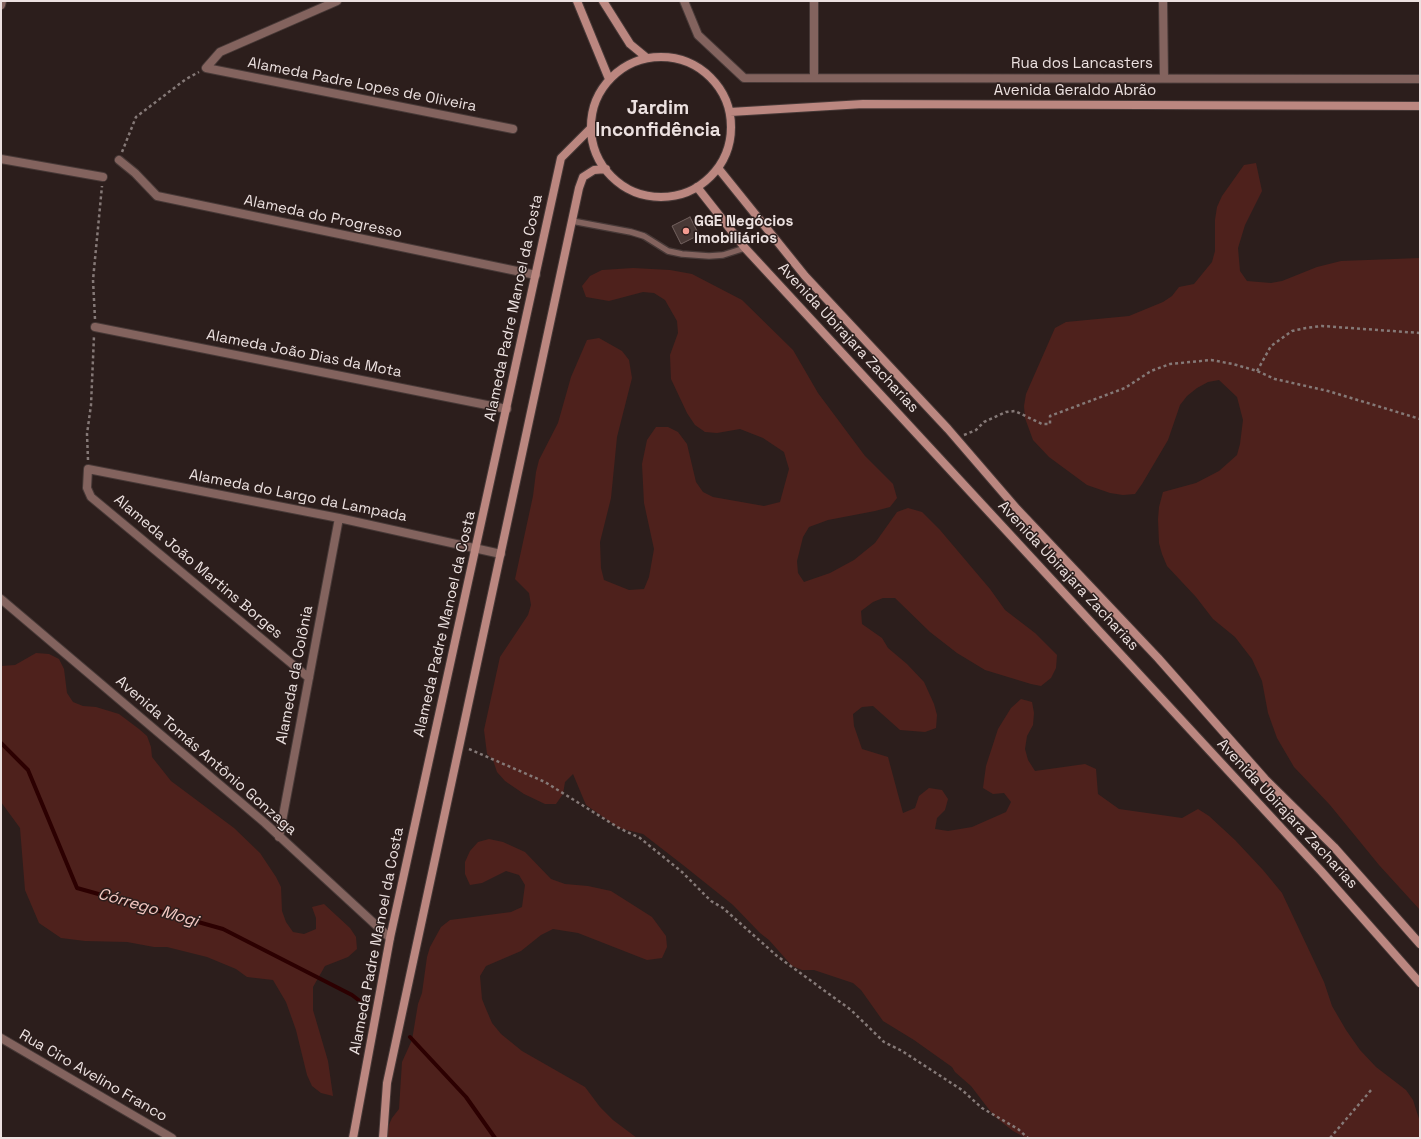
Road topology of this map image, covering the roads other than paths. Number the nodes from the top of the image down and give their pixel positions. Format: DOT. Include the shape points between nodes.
graph roads {
  1 [pos="2,1"];
  2 [pos="336,1"];
  3 [pos="577,1"];
  4 [pos="603,1"];
  5 [pos="684,1"];
  6 [pos="814,1"];
  7 [pos="1163,1"];
  8 [pos="1,5"];
  9 [pos="647,58"];
  10 [pos="814,78"];
  11 [pos="1164,78"];
  12 [pos="609,79"];
  13 [pos="1420,79"];
  14 [pos="1420,106"];
  15 [pos="730,112"];
  16 [pos="512,129"];
  17 [pos="590,129"];
  18 [pos="1,159"];
  19 [pos="119,160"];
  20 [pos="718,168"];
  21 [pos="606,170"];
  22 [pos="103,177"];
  23 [pos="697,187"];
  24 [pos="572,221"];
  25 [pos="745,248"];
  26 [pos="536,275"];
  27 [pos="95,327"];
  28 [pos="507,409"];
  29 [pos="88,469"];
  30 [pos="339,518"];
  31 [pos="477,547"];
  32 [pos="502,554"];
  33 [pos="1,599"];
  34 [pos="309,678"];
  35 [pos="279,837"];
  36 [pos="390,938"];
  37 [pos="1420,944"];
  38 [pos="1420,983"];
  39 [pos="1,1038"];
  40 [pos="172,1138"];
  41 [pos="353,1138"];
  42 [pos="383,1138"];
  1 -- 8 [label="street"];
  2 -- 16 [label="street, Alameda Padre Lopes de Oliveira" via="220,52 206,68"];
  3 -- 12 [label="main road"];
  4 -- 9 [label="main road" via="630,44"];
  5 -- 10 [label="street, Rua dos Lancasters" via="698,35 744,78"];
  6 -- 10 [label="street"];
  7 -- 11 [label="street"];
  9 -- 12 [label="main road" via="626,66"];
  9 -- 15 [label="main road" via="669,57 690,63 708,74 722,92"];
  10 -- 11 [label="street, Rua dos Lancasters"];
  11 -- 13 [label="street, Rua dos Lancasters"];
  12 -- 17 [label="main road" via="596,100"];
  14 -- 15 [label="main road, Avenida Geraldo Abrão" via="862,104"];
  15 -- 20 [label="main road" via="730,138"];
  17 -- 21 [label="main road" via="593,146"];
  17 -- 26 [label="main road, Alameda Padre Manoel da Costa" via="561,158"];
  18 -- 22 [label="street"];
  19 -- 26 [label="street, Alameda do Progresso" via="157,196"];
  20 -- 23 [label="main road"];
  20 -- 37 [label="main road, Avenida Ubirajara Zacharias" via="805,276 957,439 1017,509 1158,658 1265,779 1334,847"];
  21 -- 23 [label="main road" via="625,187 642,194 667,196"];
  21 -- 24 [label="main road" via="594,170 583,177"];
  23 -- 25 [label="main road, Avenida Ubirajara Zacharias"];
  24 -- 25 [label="lane" via="631,232 644,236 668,251 682,254 723,255"];
  24 -- 32 [label="main road"];
  25 -- 38 [label="main road, Avenida Ubirajara Zacharias" via="1321,871"];
  26 -- 28 [label="main road, Alameda Padre Manoel da Costa"];
  27 -- 28 [label="street, Alameda João Dias da Mota"];
  28 -- 31 [label="main road, Alameda Padre Manoel da Costa"];
  29 -- 30 [label="street, Alameda do Largo da Lampada"];
  29 -- 34 [label="street, Alameda João Martins Borges" via="87,488 91,497"];
  30 -- 31 [label="street, Alameda do Largo da Lampada"];
  30 -- 34 [label="street, Alameda da Colônia"];
  31 -- 32 [label="street, Alameda do Largo da Lampada"];
  31 -- 36 [label="main road, Alameda Padre Manoel da Costa"];
  32 -- 42 [label="main road" via="387,1082"];
  33 -- 35 [label="street, Avenida Tomás Antônio Gonzaga"];
  34 -- 35 [label="street, Alameda da Colônia"];
  35 -- 36 [label="street, Avenida Tomás Antônio Gonzaga"];
  36 -- 41 [label="main road, Alameda Padre Manoel da Costa"];
  39 -- 40 [label="street, Rua Ciro Avelino Franco"];
}
